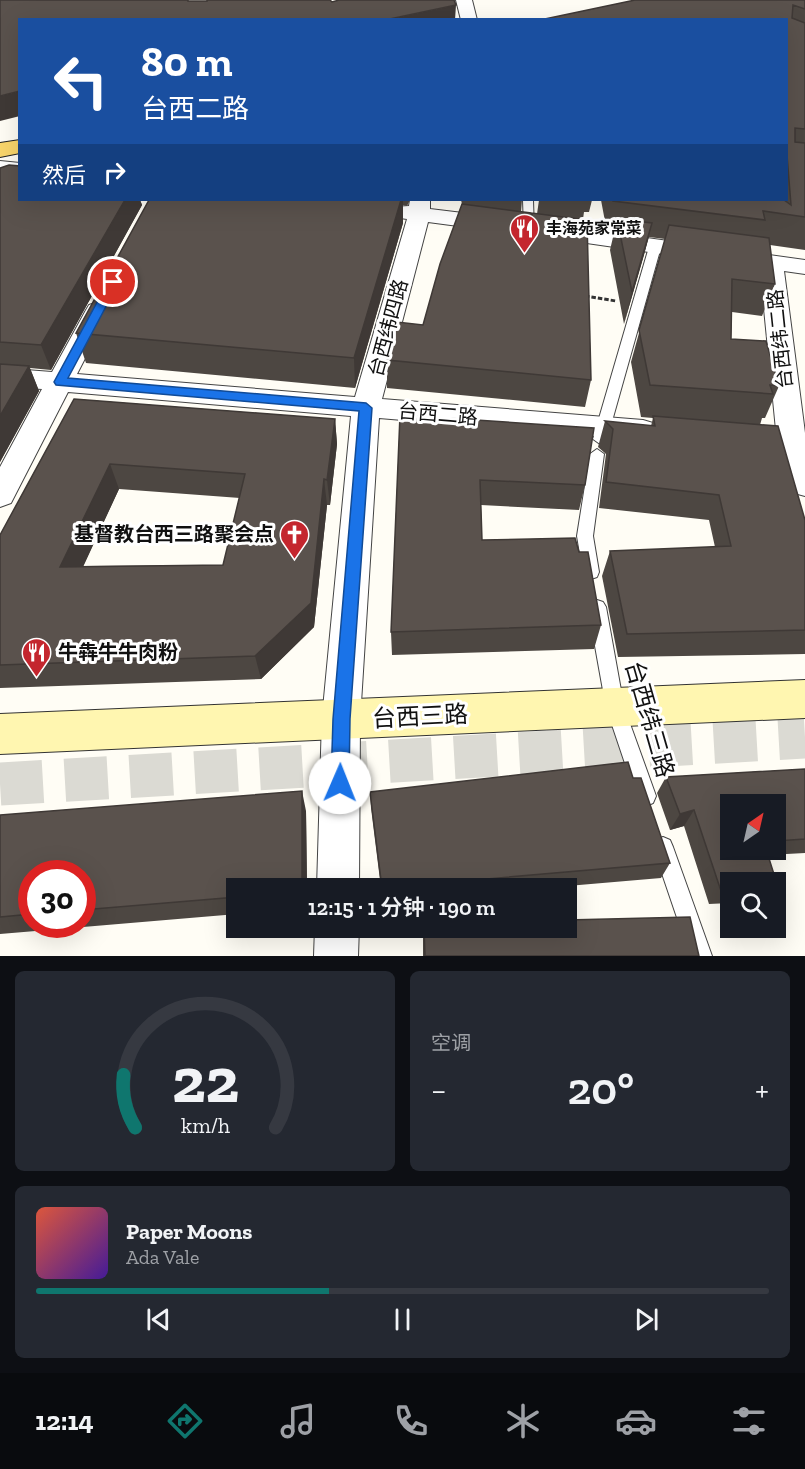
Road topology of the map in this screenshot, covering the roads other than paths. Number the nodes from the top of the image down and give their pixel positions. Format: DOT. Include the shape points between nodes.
graph roads {
  1 [pos="464,0"];
  2 [pos="468,18"];
  3 [pos="18,146"];
  4 [pos="0,150"];
  5 [pos="0,167"];
  6 [pos="18,169"];
  7 [pos="528,201"];
  8 [pos="419,207"];
  9 [pos="384,210"];
  10 [pos="530,229"];
  11 [pos="655,246"];
  12 [pos="771,263"];
  13 [pos="805,267"];
  14 [pos="108,292"];
  15 [pos="0,377"];
  16 [pos="60,382"];
  17 [pos="366,408"];
  18 [pos="673,432"];
  19 [pos="720,436"];
  20 [pos="599,440"];
  21 [pos="798,442"];
  22 [pos="805,485"];
  23 [pos="0,495"];
  24 [pos="805,699"];
  25 [pos="615,707"];
  26 [pos="341,719"];
  27 [pos="0,734"];
  28 [pos="650,809"];
  29 [pos="658,831"];
  30 [pos="338,878"];
  31 [pos="337,938"];
  32 [pos="336,956"];
  33 [pos="701,956"];
  1 -- 2 [label="street"];
  3 -- 4 [label="main road"];
  5 -- 6 [label="street"];
  7 -- 10 [label="lane"];
  8 -- 9 [label="street"];
  8 -- 10 [label="street"];
  8 -- 17 [label="street, 台西纬四路"];
  10 -- 11 [label="street"];
  11 -- 12 [label="street"];
  11 -- 20 [label="lane, 台西纬三路"];
  12 -- 13 [label="street"];
  12 -- 21 [label="street, 台西纬二路"];
  14 -- 16 [label="street"];
  15 -- 16 [label="street, 台西二路"];
  16 -- 17 [label="street, 台西二路"];
  16 -- 23 [label="street"];
  17 -- 20 [label="street, 台西二路"];
  17 -- 26 [label="street, 台西纬四路"];
  18 -- 20 [label="street, 台西二路"];
  19 -- 21 [label="street"];
  20 -- 25 [label="lane, 台西纬三路" via="585,536"];
  21 -- 22 [label="street, 台西纬二路"];
  24 -- 25 [label="street, 台西三路"];
  25 -- 26 [label="street, 台西三路"];
  25 -- 28 [label="lane, 台西纬三路"];
  26 -- 27 [label="street, 台西三路"];
  26 -- 30 [label="street, 台西纬四路"];
  29 -- 33 [label="lane"];
  31 -- 32 [label="street"];
}
